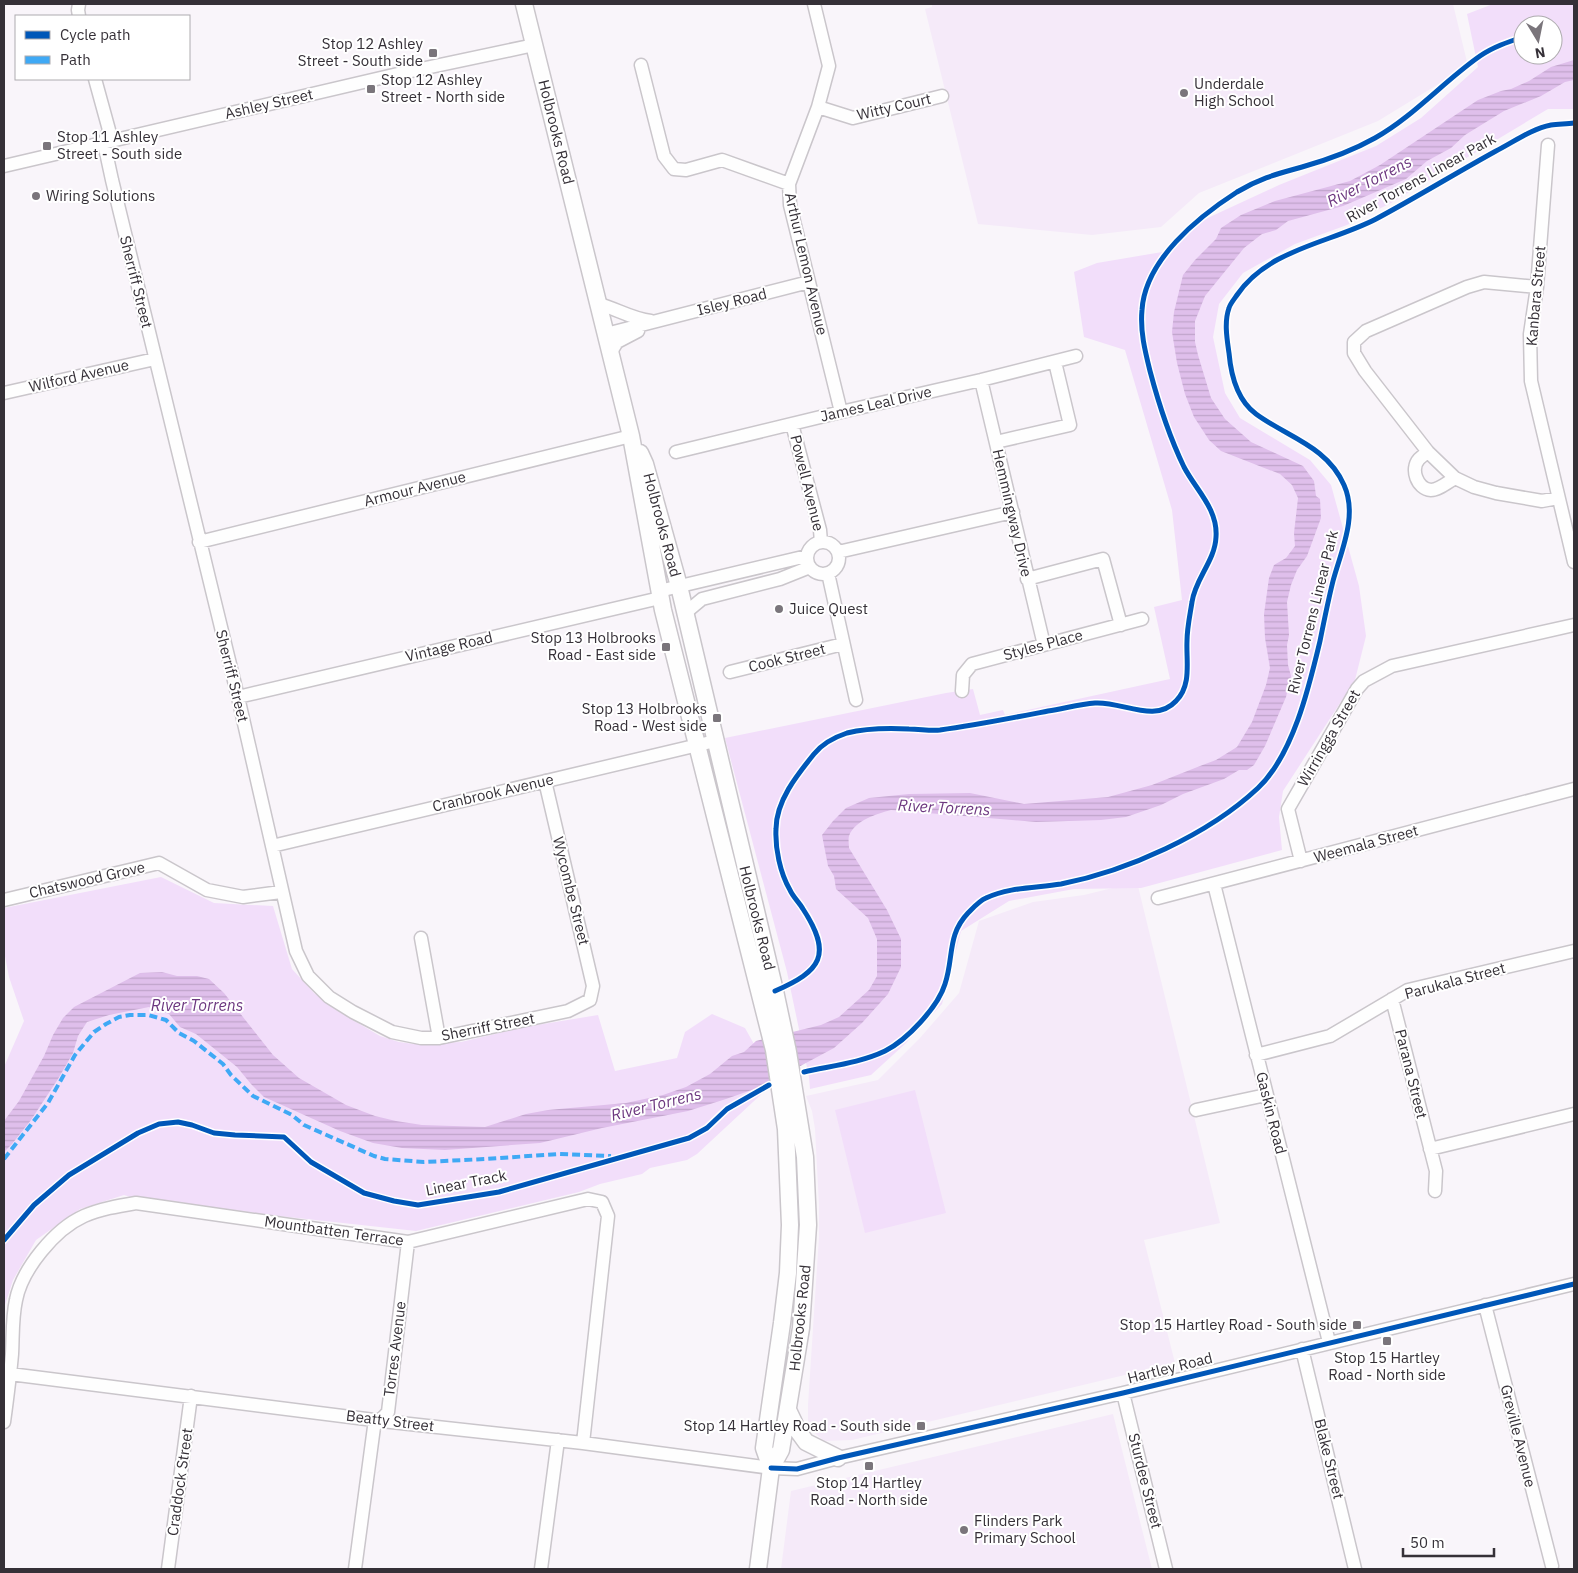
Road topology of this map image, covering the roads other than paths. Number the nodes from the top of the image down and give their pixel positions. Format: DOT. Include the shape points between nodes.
graph roads {
  1 [pos="524,4"];
  2 [pos="814,4"];
  3 [pos="534,44"];
  4 [pos="641,65"];
  5 [pos="95,80"];
  6 [pos="942,96"];
  7 [pos="818,107"];
  8 [pos="104,143"];
  9 [pos="1548,145"];
  10 [pos="4,166"];
  11 [pos="788,184"];
  12 [pos="809,282"];
  13 [pos="1537,287"];
  14 [pos="599,304"];
  15 [pos="656,322"];
  16 [pos="606,334"];
  17 [pos="611,352"];
  18 [pos="1076,356"];
  19 [pos="155,359"];
  20 [pos="1055,362"];
  21 [pos="981,380"];
  22 [pos="4,393"];
  23 [pos="841,412"];
  24 [pos="792,424"];
  25 [pos="631,436"];
  26 [pos="996,442"];
  27 [pos="676,452"];
  28 [pos="1428,452"];
  29 [pos="1455,478"];
  30 [pos="1558,498"];
  31 [pos="1013,512"];
  32 [pos="199,542"];
  33 [pos="821,542"];
  34 [pos="838,552"];
  35 [pos="809,561"];
  36 [pos="1574,562"];
  37 [pos="828,573"];
  38 [pos="1028,579"];
  39 [pos="679,586"];
  40 [pos="659,594"];
  41 [pos="684,614"];
  42 [pos="1142,619"];
  43 [pos="1121,624"];
  44 [pos="1574,624"];
  45 [pos="843,644"];
  46 [pos="1044,645"];
  47 [pos="730,672"];
  48 [pos="962,691"];
  49 [pos="238,697"];
  50 [pos="856,700"];
  51 [pos="715,741"];
  52 [pos="696,745"];
  53 [pos="545,781"];
  54 [pos="1574,789"];
  55 [pos="272,846"];
  56 [pos="1301,861"];
  57 [pos="1214,884"];
  58 [pos="282,892"];
  59 [pos="1158,898"];
  60 [pos="4,900"];
  61 [pos="421,938"];
  62 [pos="1574,951"];
  63 [pos="1392,999"];
  64 [pos="590,1000"];
  65 [pos="439,1038"];
  66 [pos="1256,1055"];
  67 [pos="1266,1095"];
  68 [pos="1196,1110"];
  69 [pos="1574,1114"];
  70 [pos="1430,1149"];
  71 [pos="1435,1191"];
  72 [pos="408,1242"];
  73 [pos="1574,1284"];
  74 [pos="1485,1305"];
  75 [pos="1329,1342"];
  76 [pos="1302,1349"];
  77 [pos="10,1374"];
  78 [pos="1124,1393"];
  79 [pos="191,1396"];
  80 [pos="788,1410"];
  81 [pos="382,1421"];
  82 [pos="4,1422"];
  83 [pos="558,1440"];
  84 [pos="583,1443"];
  85 [pos="838,1458"];
  86 [pos="771,1468"];
  87 [pos="1553,1568"];
  88 [pos="168,1569"];
  89 [pos="355,1569"];
  90 [pos="541,1569"];
  91 [pos="758,1569"];
  92 [pos="1166,1569"];
  93 [pos="1356,1569"];
  1 -- 3 [label="main road, Holbrooks Road"];
  2 -- 7 [label="street, Arthur Lemon Avenue" via="829,66"];
  3 -- 8 [label="street, Ashley Street"];
  3 -- 14 [label="main road, Holbrooks Road"];
  4 -- 11 [label="street" via="664,156 674,169 686,170 722,160"];
  5 -- 8 [label="street, Sherriff Street" via="109,130"];
  6 -- 7 [label="street, Witty Court" via="853,118"];
  7 -- 11 [label="street, Arthur Lemon Avenue"];
  8 -- 10 [label="street, Ashley Street"];
  8 -- 19 [label="street, Sherriff Street"];
  9 -- 13 [label="street, Kanbara Street"];
  11 -- 12 [label="street, Arthur Lemon Avenue"];
  12 -- 15 [label="street, Isley Road"];
  12 -- 23 [label="street, Arthur Lemon Avenue"];
  13 -- 28 [label="street" via="1484,282 1366,331 1354,342 1354,353 1365,371"];
  13 -- 30 [label="street, Kanbara Street" via="1530,334 1531,381"];
  14 -- 15 [label="street, Isley Road" via="641,320"];
  14 -- 16 [label="main road, Holbrooks Road"];
  15 -- 16 [label="street, Isley Road"];
  15 -- 17 [label="street, Isley Road" via="617,342"];
  16 -- 17 [label="main road, Holbrooks Road"];
  17 -- 25 [label="main road, Holbrooks Road"];
  18 -- 20 [label="street, James Leal Drive"];
  19 -- 22 [label="street, Wilford Avenue"];
  19 -- 32 [label="street, Sherriff Street"];
  20 -- 21 [label="street, James Leal Drive"];
  20 -- 26 [label="street" via="1070,425"];
  21 -- 23 [label="street, James Leal Drive"];
  21 -- 26 [label="street, Hemmingway Drive"];
  23 -- 24 [label="street, James Leal Drive"];
  24 -- 27 [label="street, James Leal Drive"];
  24 -- 33 [label="street, Powell Avenue"];
  25 -- 32 [label="street, Armour Avenue"];
  25 -- 39 [label="main road, Holbrooks Road" via="645,464"];
  25 -- 40 [label="main road, Holbrooks Road"];
  26 -- 31 [label="street, Hemmingway Drive"];
  28 -- 29 [label="street"];
  28 -- 29 [label="street" via="1418,460 1414,470 1422,487 1431,490"];
  29 -- 30 [label="street" via="1496,493 1542,501"];
  30 -- 36 [label="street, Kanbara Street"];
  31 -- 34 [label="street"];
  31 -- 38 [label="street, Hemmingway Drive"];
  32 -- 49 [label="street, Sherriff Street"];
  33 -- 34 [label="street" via="831,544"];
  33 -- 35 [label="street" via="812,546"];
  34 -- 37 [label="street" via="838,562"];
  35 -- 37 [label="street" via="818,573"];
  35 -- 39 [label="street, Vintage Road"];
  35 -- 41 [label="street" via="780,579 702,599"];
  37 -- 45 [label="street"];
  38 -- 43 [label="street" via="1103,559"];
  38 -- 46 [label="street, Hemmingway Drive"];
  39 -- 40 [label="street, Vintage Road"];
  39 -- 41 [label="main road, Holbrooks Road"];
  40 -- 49 [label="street, Vintage Road"];
  40 -- 52 [label="main road, Holbrooks Road"];
  41 -- 51 [label="main road, Holbrooks Road"];
  42 -- 43 [label="street, Styles Place"];
  43 -- 46 [label="street, Styles Place"];
  44 -- 56 [label="street, Wirringga Street" via="1392,666 1364,681 1288,809"];
  45 -- 47 [label="street, Cook Street"];
  45 -- 50 [label="street"];
  46 -- 48 [label="street, Styles Place" via="972,664 963,675"];
  49 -- 55 [label="street, Sherriff Street"];
  51 -- 52 [label="street, Cranbrook Avenue"];
  51 -- 80 [label="main road, Holbrooks Road" via="788,1052 805,1157 808,1225 800,1328"];
  52 -- 53 [label="street, Cranbrook Avenue"];
  52 -- 86 [label="main road, Holbrooks Road" via="774,1050 782,1097 788,1158 789,1255 764,1448"];
  53 -- 55 [label="street, Cranbrook Avenue"];
  53 -- 64 [label="street, Wycombe Street" via="593,986"];
  54 -- 56 [label="street, Weemala Street"];
  55 -- 58 [label="street, Sherriff Street"];
  56 -- 57 [label="street, Weemala Street"];
  57 -- 59 [label="street, Weemala Street"];
  57 -- 66 [label="street, Gaskin Road"];
  58 -- 60 [label="street, Chatswood Grove" via="243,897 206,890 158,863"];
  58 -- 65 [label="street, Sherriff Street" via="296,951 308,976 329,997 392,1032"];
  61 -- 65 [label="street"];
  62 -- 63 [label="street, Parukala Street" via="1408,990"];
  63 -- 66 [label="street, Parukala Street" via="1330,1036"];
  63 -- 70 [label="street, Parana Street"];
  64 -- 65 [label="street, Sherriff Street" via="568,1011"];
  66 -- 67 [label="street, Gaskin Road"];
  67 -- 68 [label="street"];
  67 -- 75 [label="street, Gaskin Road"];
  69 -- 70 [label="street"];
  70 -- 71 [label="street, Parana Street" via="1436,1171"];
  72 -- 77 [label="street, Mountbatten Terrace" via="136,1203 83,1216 56,1235 37,1256 25,1278 16,1299"];
  72 -- 81 [label="street, Torres Avenue" via="388,1412"];
  72 -- 84 [label="street, Mountbatten Terrace" via="588,1199 602,1202 608,1216"];
  73 -- 74 [label="street, Hartley Road"];
  74 -- 75 [label="street, Hartley Road"];
  74 -- 87 [label="street, Greville Avenue"];
  75 -- 76 [label="street, Hartley Road"];
  76 -- 78 [label="street, Hartley Road"];
  76 -- 93 [label="street, Blake Street"];
  77 -- 79 [label="street, Beatty Street"];
  77 -- 82 [label="street, Mountbatten Terrace"];
  78 -- 85 [label="street, Hartley Road"];
  78 -- 92 [label="street, Sturdee Street"];
  79 -- 81 [label="street, Beatty Street"];
  79 -- 88 [label="street, Craddock Street"];
  80 -- 85 [label="main road" via="806,1442"];
  80 -- 86 [label="main road, Holbrooks Road" via="781,1450"];
  81 -- 83 [label="street, Beatty Street"];
  81 -- 89 [label="street, Torres Avenue" via="374,1427"];
  83 -- 84 [label="street, Beatty Street"];
  83 -- 90 [label="street"];
  84 -- 86 [label="street, Beatty Street"];
  85 -- 86 [label="street, Hartley Road" via="797,1468"];
  86 -- 91 [label="main road, Holbrooks Road"];
}
